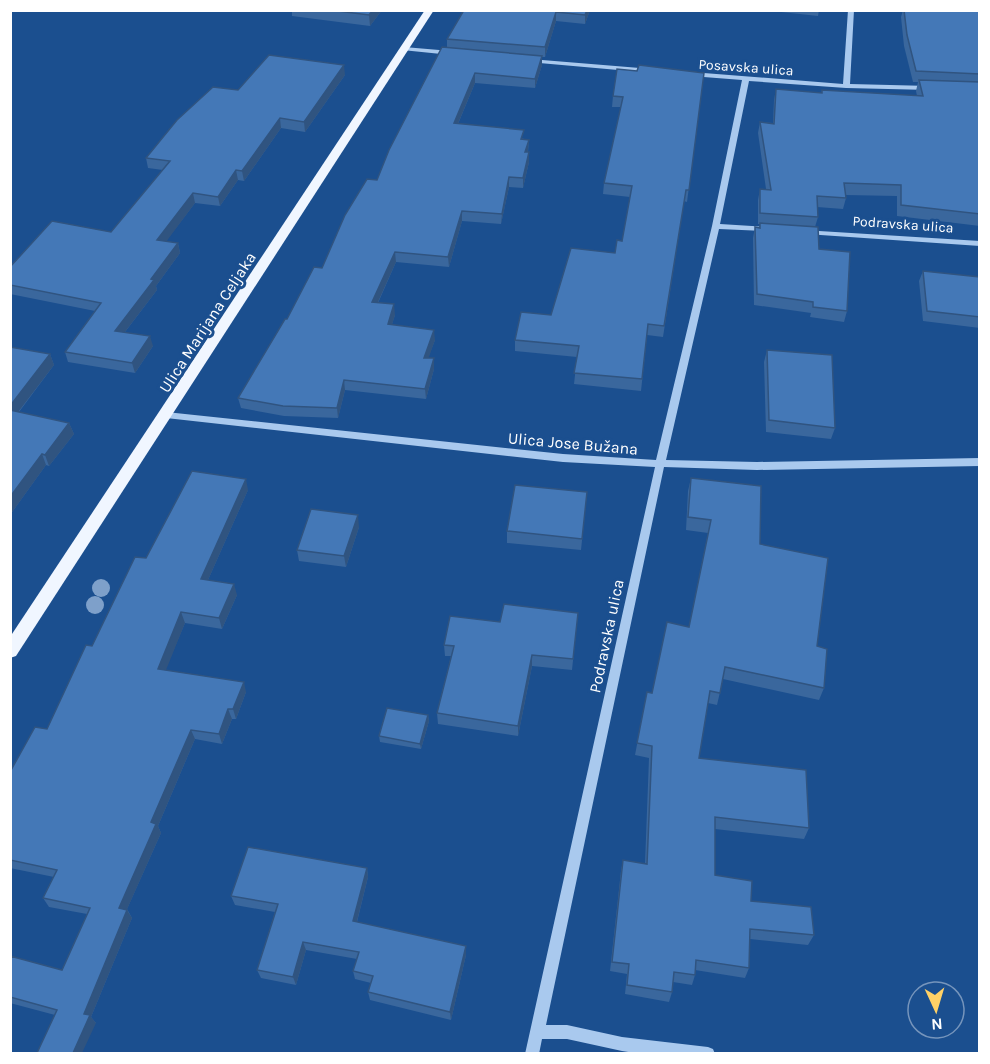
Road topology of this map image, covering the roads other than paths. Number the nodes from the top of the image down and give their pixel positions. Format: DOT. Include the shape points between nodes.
graph roads {
  1 [pos="429,10"];
  2 [pos="851,10"];
  3 [pos="404,49"];
  4 [pos="456,54"];
  5 [pos="516,59"];
  6 [pos="666,72"];
  7 [pos="678,73"];
  8 [pos="746,79"];
  9 [pos="846,86"];
  10 [pos="936,88"];
  11 [pos="716,226"];
  12 [pos="775,230"];
  13 [pos="799,232"];
  14 [pos="980,244"];
  15 [pos="166,415"];
  16 [pos="980,462"];
  17 [pos="660,465"];
  18 [pos="10,651"];
  19 [pos="538,1032"];
  20 [pos="532,1053"];
  21 [pos="708,1053"];
  1 -- 3 [label="main road, Ulica Marijana Celjaka"];
  2 -- 9 [label="street"];
  3 -- 4 [label="street"];
  3 -- 15 [label="main road, Ulica Marijana Celjaka"];
  5 -- 6 [label="street"];
  7 -- 8 [label="street, Posavska ulica"];
  8 -- 9 [label="street, Posavska ulica"];
  8 -- 11 [label="street, Podravska ulica"];
  9 -- 10 [label="street, Posavska ulica"];
  11 -- 12 [label="street"];
  11 -- 17 [label="street, Podravska ulica"];
  13 -- 14 [label="street, Podravska ulica"];
  15 -- 17 [label="street, Ulica Jose Bužana"];
  15 -- 18 [label="main road, Ulica Marijana Celjaka"];
  16 -- 17 [label="street, Ulica Jose Bužana"];
  17 -- 19 [label="street, Podravska ulica"];
  19 -- 20 [label="street, Podravska ulica"];
  19 -- 21 [label="street" via="567,1032 622,1044"];
}
